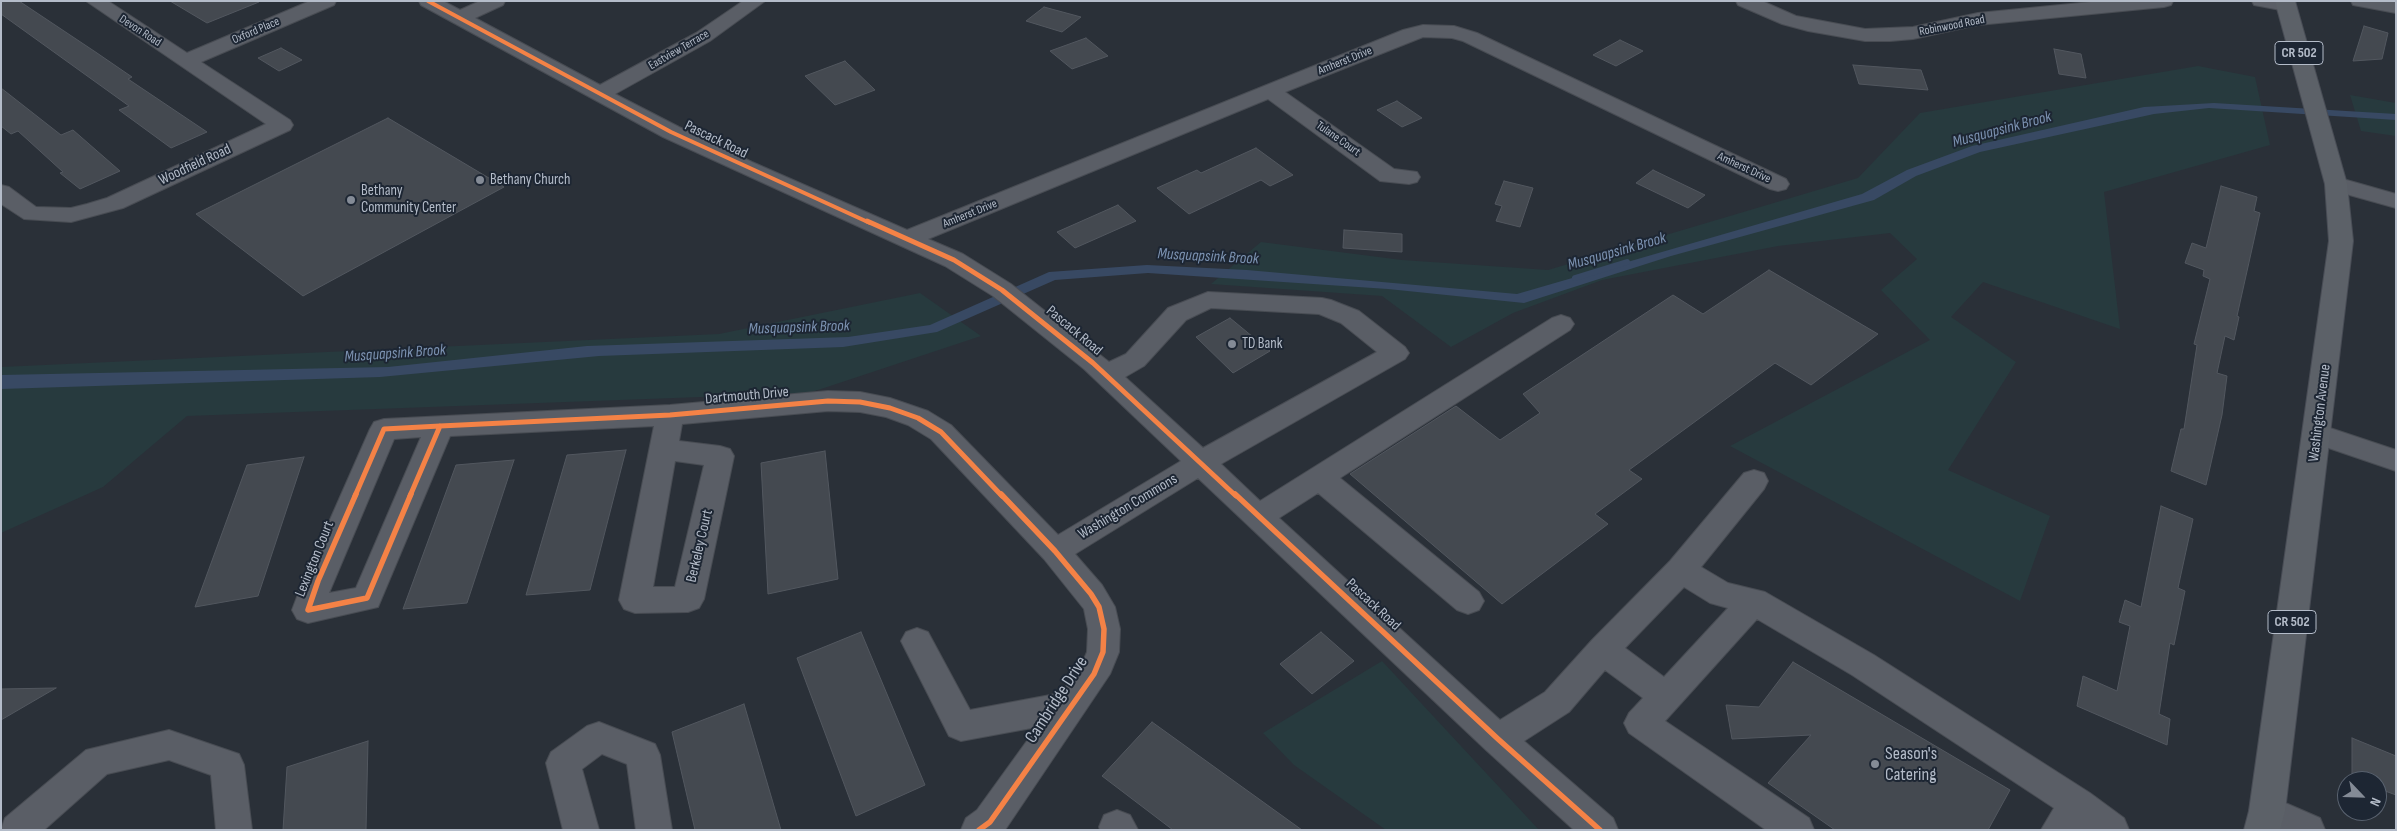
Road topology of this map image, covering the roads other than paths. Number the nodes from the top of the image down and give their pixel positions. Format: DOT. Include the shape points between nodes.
graph roads {
  1 [pos="95,1"];
  2 [pos="327,1"];
  3 [pos="428,1"];
  4 [pos="496,1"];
  5 [pos="756,1"];
  6 [pos="1744,1"];
  7 [pos="2164,1"];
  8 [pos="2261,1"];
  9 [pos="2360,1"];
  10 [pos="2285,3"];
  11 [pos="2396,7"];
  12 [pos="459,18"];
  13 [pos="185,61"];
  14 [pos="1270,91"];
  15 [pos="599,94"];
  16 [pos="1410,176"];
  17 [pos="1778,184"];
  18 [pos="2336,184"];
  19 [pos="1,192"];
  20 [pos="2396,201"];
  21 [pos="907,239"];
  22 [pos="1560,324"];
  23 [pos="1106,375"];
  24 [pos="670,416"];
  25 [pos="440,426"];
  26 [pos="384,429"];
  27 [pos="2318,434"];
  28 [pos="667,450"];
  29 [pos="2396,461"];
  30 [pos="1200,463"];
  31 [pos="1320,478"];
  32 [pos="1754,481"];
  33 [pos="1259,516"];
  34 [pos="1055,551"];
  35 [pos="1681,570"];
  36 [pos="1468,601"];
  37 [pos="1754,601"];
  38 [pos="917,641"];
  39 [pos="1602,650"];
  40 [pos="1666,697"];
  41 [pos="1072,706"];
  42 [pos="1498,739"];
  43 [pos="2069,817"];
  44 [pos="2265,821"];
  45 [pos="989,827"];
  46 [pos="18,830"];
  47 [pos="234,830"];
  48 [pos="581,830"];
  49 [pos="654,830"];
  50 [pos="1600,830"];
  51 [pos="1796,830"];
  52 [pos="2112,830"];
  53 [pos="2307,830"];
  1 -- 13 [label="street, Devon Road"];
  2 -- 13 [label="street, Oxford Place"];
  3 -- 12 [label="street, Pascack Road"];
  4 -- 12 [label="street"];
  5 -- 15 [label="street, Eastview Terrace" via="703,37"];
  6 -- 7 [label="street, Robinwood Road" via="1789,20 1865,35 1913,33 1978,19"];
  8 -- 10 [label="street"];
  9 -- 11 [label="street"];
  10 -- 18 [label="main road, Washington Avenue / CR 502"];
  12 -- 15 [label="street, Pascack Road"];
  13 -- 19 [label="street, Woodfield Road" via="282,125 115,203 93,210 64,215 32,214"];
  14 -- 16 [label="street, Tulane Court" via="1388,176"];
  14 -- 17 [label="street, Amherst Drive" via="1410,34 1454,32"];
  14 -- 21 [label="street, Amherst Drive"];
  15 -- 21 [label="street, Pascack Road" via="736,164"];
  18 -- 20 [label="street"];
  18 -- 27 [label="main road, Washington Avenue / CR 502" via="2341,241"];
  21 -- 23 [label="street, Pascack Road" via="954,260 997,287"];
  22 -- 31 [label="street"];
  23 -- 30 [label="street, Pascack Road"];
  23 -- 30 [label="street, Washington Commons" via="1135,360 1177,314 1208,300 1322,306 1350,317 1396,353"];
  24 -- 25 [label="street, Dartmouth Drive"];
  24 -- 28 [label="street, Berkeley Court" via="635,600 688,599 720,456"];
  24 -- 34 [label="street, Dartmouth Drive" via="828,401 860,402 890,408 918,418 941,432"];
  25 -- 26 [label="street, Dartmouth Drive"];
  25 -- 26 [label="street, Lexington Court" via="367,598 308,610"];
  27 -- 29 [label="street"];
  27 -- 44 [label="main road, Washington Avenue / CR 502"];
  30 -- 33 [label="street, Pascack Road"];
  30 -- 34 [label="street, Washington Commons"];
  31 -- 33 [label="street"];
  31 -- 36 [label="street"];
  32 -- 35 [label="street"];
  33 -- 42 [label="street, Pascack Road"];
  34 -- 41 [label="street, Cambridge Drive" via="1091,594 1099,607 1104,630 1103,652 1094,674"];
  35 -- 37 [label="street" via="1721,594"];
  35 -- 39 [label="street"];
  37 -- 40 [label="street"];
  37 -- 43 [label="street" via="1863,665"];
  38 -- 41 [label="street" via="961,726"];
  39 -- 40 [label="street"];
  39 -- 42 [label="street" via="1557,702"];
  40 -- 51 [label="street" via="1641,723"];
  41 -- 45 [label="street, Cambridge Drive"];
  42 -- 50 [label="street, Pascack Road"];
  43 -- 52 [label="street"];
  44 -- 53 [label="street"];
  46 -- 47 [label="street" via="98,761 169,745 227,765"];
  48 -- 49 [label="street" via="564,764 599,737 643,755"];
}
